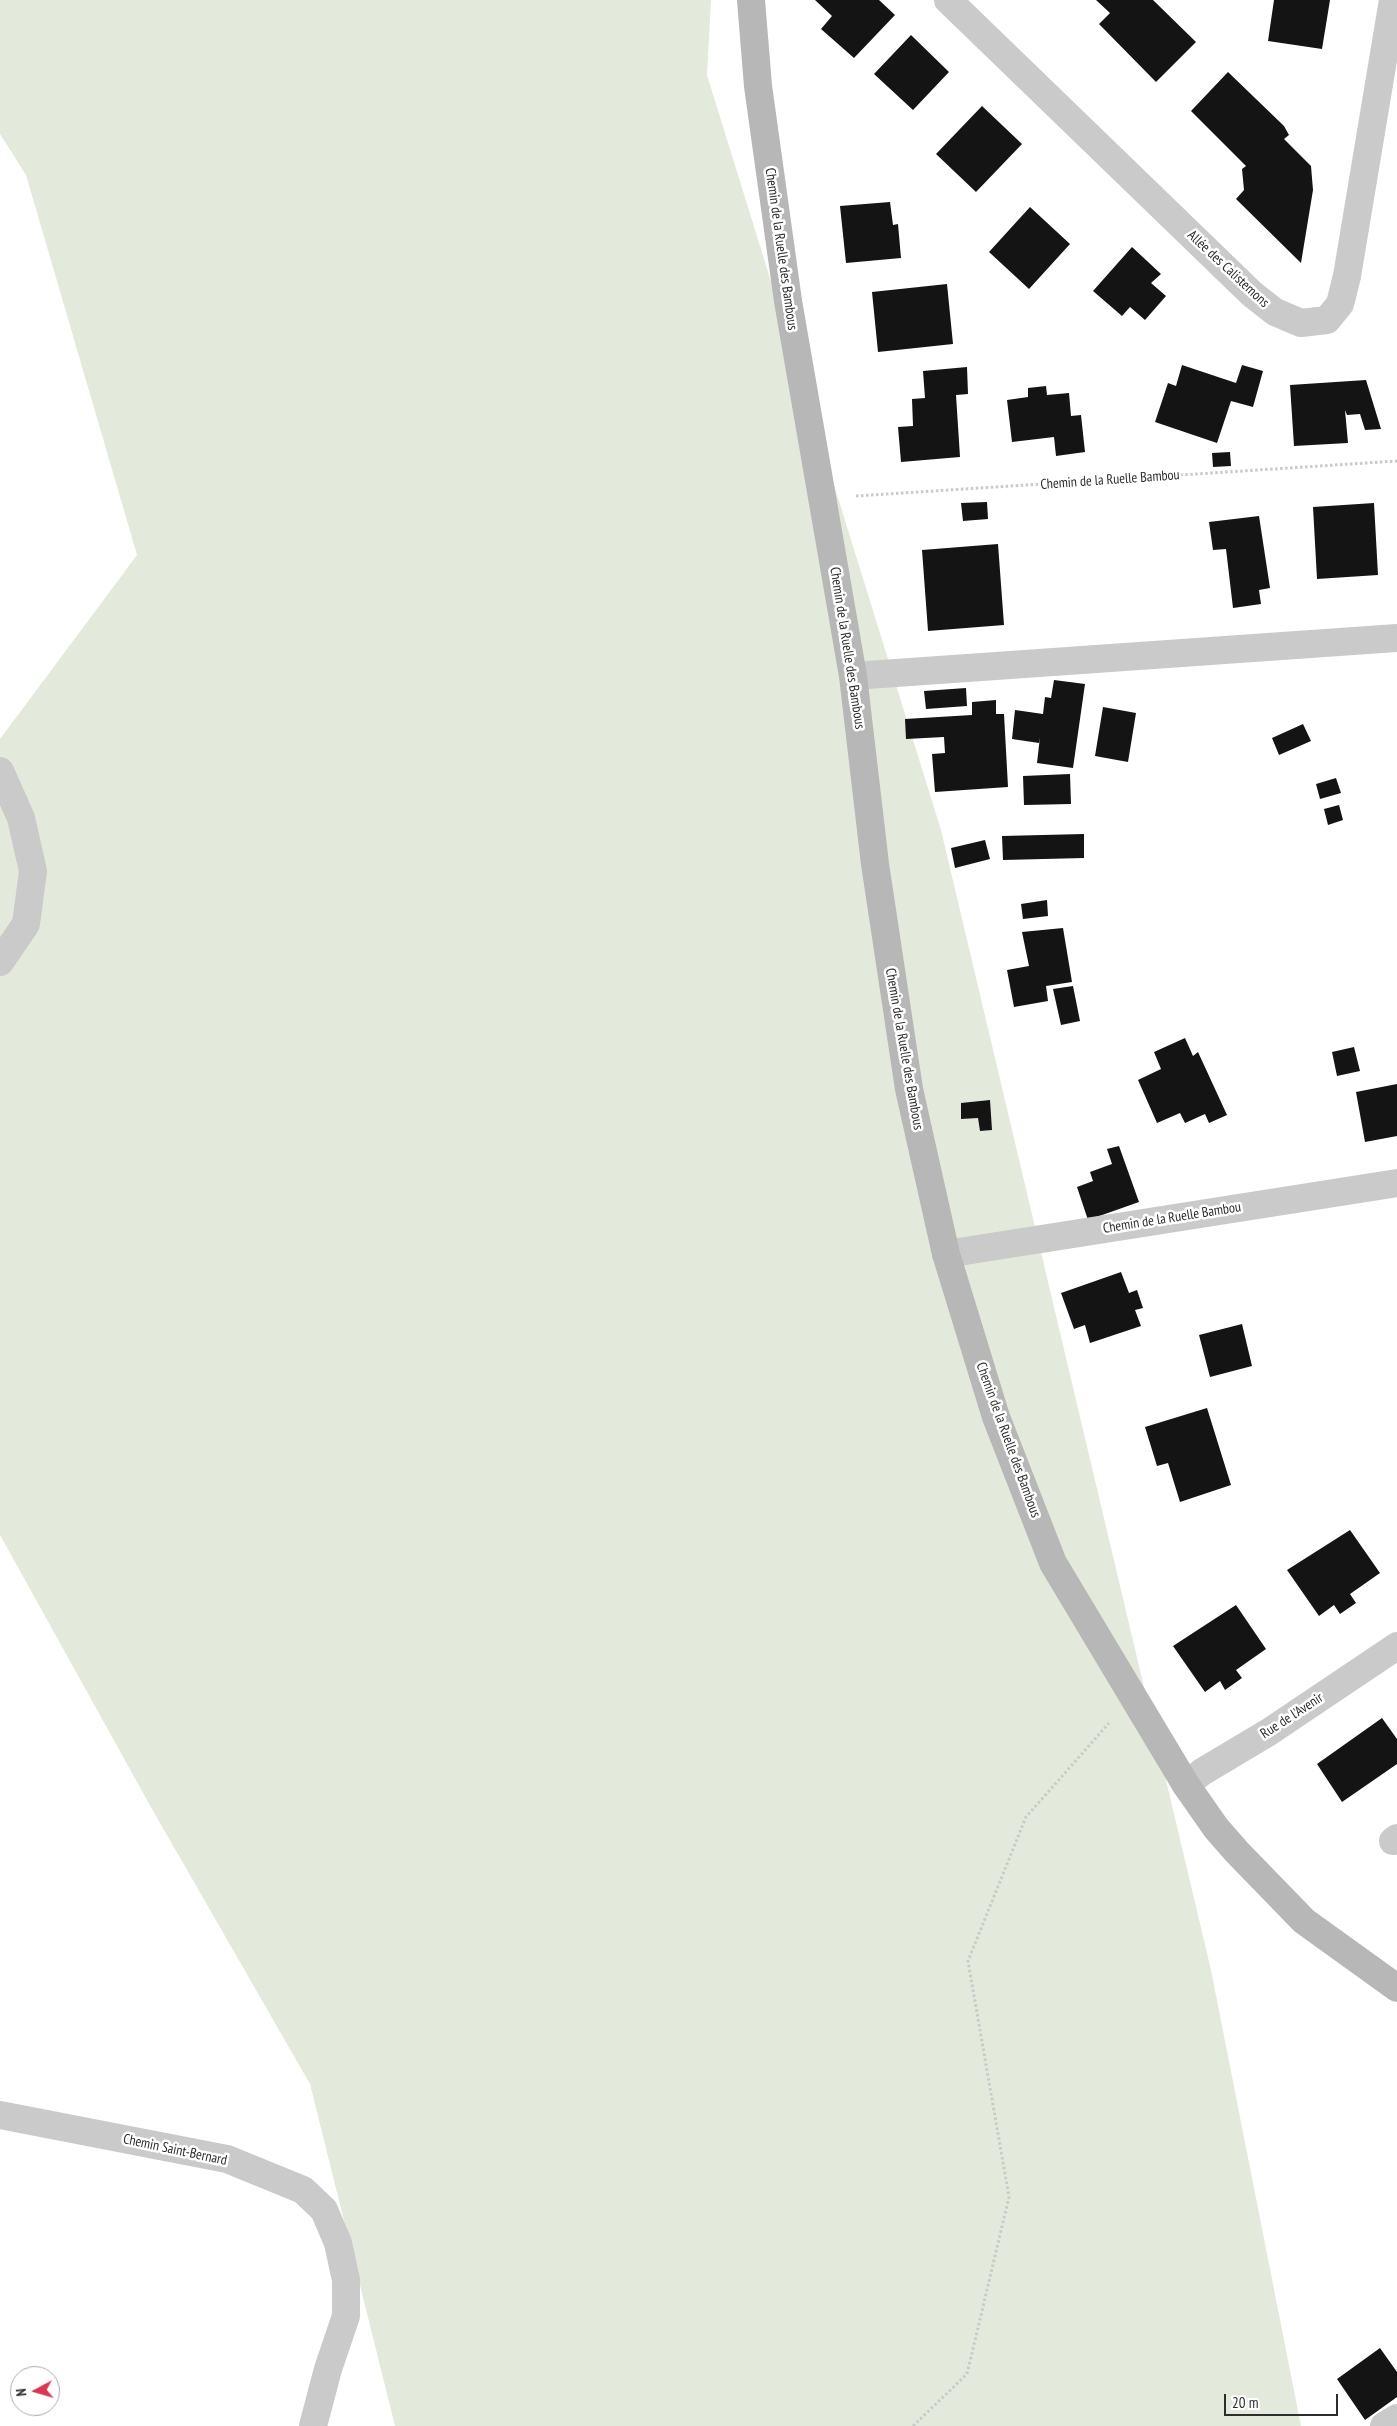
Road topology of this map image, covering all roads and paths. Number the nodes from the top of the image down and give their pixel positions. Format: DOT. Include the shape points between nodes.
graph roads {
  1 [pos="750,0"];
  2 [pos="948,0"];
  3 [pos="1393,0"];
  4 [pos="1397,461"];
  5 [pos="823,498"];
  6 [pos="1397,638"];
  7 [pos="853,676"];
  8 [pos="0,772"];
  9 [pos="0,962"];
  10 [pos="1397,1182"];
  11 [pos="946,1254"];
  12 [pos="1397,1646"];
  13 [pos="1133,1696"];
  14 [pos="1186,1785"];
  15 [pos="1397,1988"];
  16 [pos="0,2115"];
  17 [pos="1397,2418"];
  18 [pos="313,2426"];
  19 [pos="913,2426"];
  20 [pos="1384,2426"];
  1 -- 5 [label="street, Chemin de la Ruelle des Bambous" via="758,86 788,301"];
  2 -- 3 [label="street, Allée des Calistemons" via="1252,294 1275,312 1301,323 1327,320 1340,304"];
  4 -- 5 [label="path, Chemin de la Ruelle Bambou"];
  5 -- 7 [label="street, Chemin de la Ruelle des Bambous"];
  6 -- 7 [label="street"];
  7 -- 11 [label="street, Chemin de la Ruelle des Bambous" via="875,864 908,1089"];
  8 -- 9 [label="street" via="21,818 33,871 26,924"];
  10 -- 11 [label="street, Chemin de la Ruelle Bambou"];
  11 -- 13 [label="street, Chemin de la Ruelle des Bambous" via="996,1417 1053,1563"];
  12 -- 14 [label="street, Rue de l'Avenir"];
  13 -- 14 [label="street, Chemin de la Ruelle des Bambous"];
  13 -- 19 [label="path" via="1026,1817 968,1961 1009,2197 967,2374"];
  14 -- 15 [label="street, Chemin de la Ruelle des Bambous" via="1216,1828 1304,1921"];
  16 -- 18 [label="street, Chemin Saint-Bernard" via="227,2159 303,2190 324,2210 340,2252 346,2280 346,2316"];
  17 -- 20 [label="street"];
}
